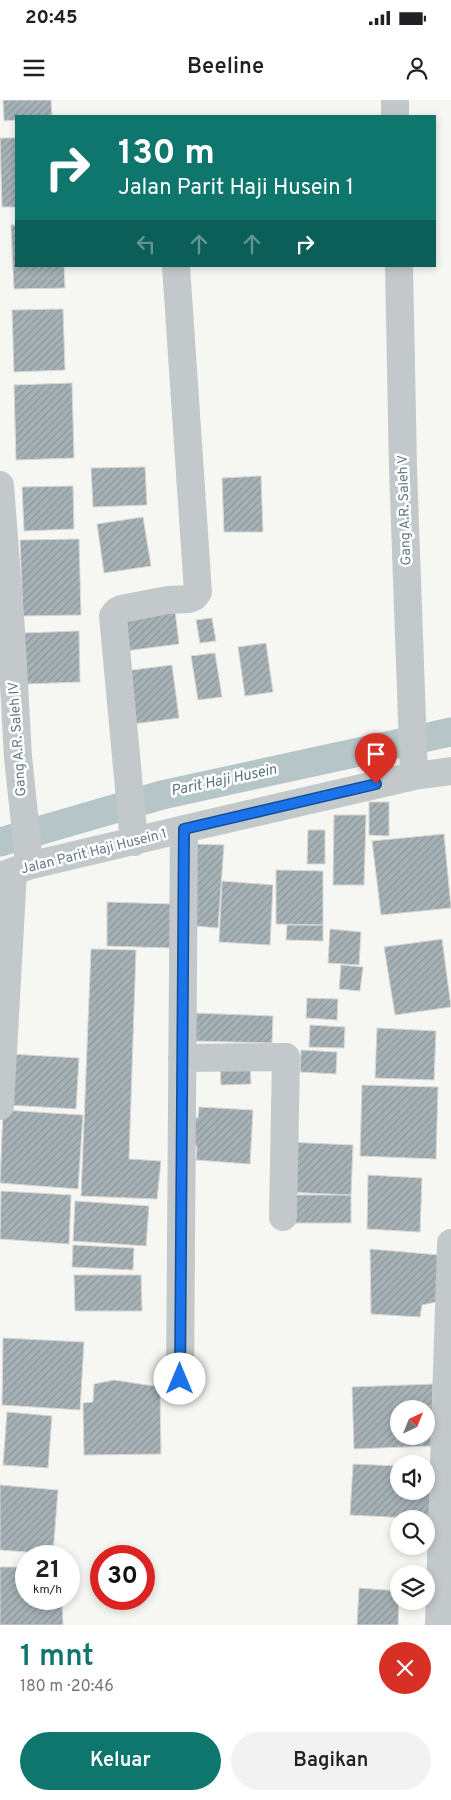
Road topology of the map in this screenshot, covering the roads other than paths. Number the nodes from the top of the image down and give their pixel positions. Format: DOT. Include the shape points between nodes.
graph roads {
  1 [pos="395,100"];
  2 [pos="395,115"];
  3 [pos="176,267"];
  4 [pos="399,267"];
  5 [pos="0,485"];
  6 [pos="414,765"];
  7 [pos="451,770"];
  8 [pos="184,829"];
  9 [pos="134,833"];
  10 [pos="17,867"];
  11 [pos="182,1058"];
  12 [pos="0,1106"];
  13 [pos="283,1217"];
  14 [pos="451,1243"];
  15 [pos="180,1379"];
  16 [pos="439,1625"];
  1 -- 2 [label="street"];
  3 -- 9 [label="street" via="198,592 189,599 121,608 112,616"];
  4 -- 6 [label="street, Gang A.R. Saleh V"];
  5 -- 10 [label="street, Gang A.R. Saleh IV" via="23,813"];
  6 -- 7 [label="street, Jalan Parit Haji Husein 1"];
  6 -- 8 [label="street, Jalan Parit Haji Husein 1"];
  8 -- 9 [label="street, Jalan Parit Haji Husein 1"];
  8 -- 11 [label="street"];
  9 -- 10 [label="street, Jalan Parit Haji Husein 1"];
  10 -- 12 [label="street, Gang A.R. Saleh IV"];
  11 -- 13 [label="street" via="286,1057"];
  11 -- 15 [label="street"];
  14 -- 16 [label="street"];
}
